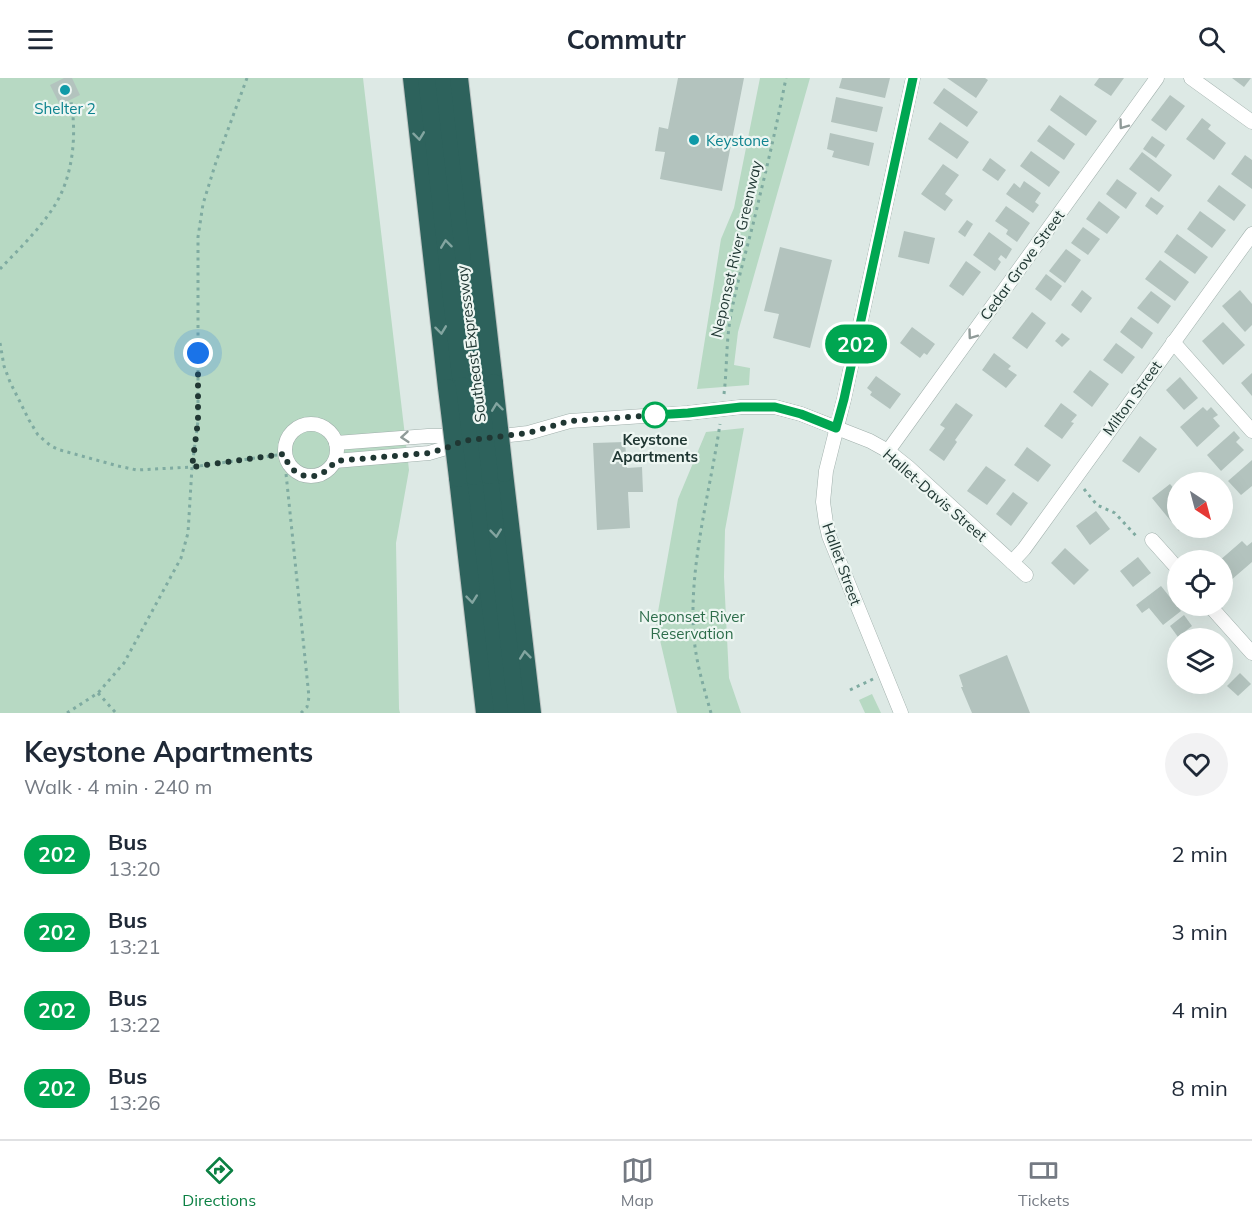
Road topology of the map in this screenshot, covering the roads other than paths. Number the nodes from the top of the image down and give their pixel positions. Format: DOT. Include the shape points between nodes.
graph roads {
  1 [pos="412,78"];
  2 [pos="427,78"];
  3 [pos="444,78"];
  4 [pos="459,78"];
  5 [pos="913,78"];
  6 [pos="1157,78"];
  7 [pos="1191,78"];
  8 [pos="1252,122"];
  9 [pos="1252,234"];
  10 [pos="1173,342"];
  11 [pos="471,386"];
  12 [pos="836,428"];
  13 [pos="1252,431"];
  14 [pos="463,441"];
  15 [pos="336,443"];
  16 [pos="888,452"];
  17 [pos="335,461"];
  18 [pos="481,475"];
  19 [pos="1152,540"];
  20 [pos="1167,557"];
  21 [pos="1012,562"];
  22 [pos="1026,575"];
  23 [pos="1219,616"];
  24 [pos="1252,652"];
  25 [pos="485,713"];
  26 [pos="500,713"];
  27 [pos="516,713"];
  28 [pos="532,713"];
  29 [pos="901,713"];
  1 -- 11 [label="highway, Southeast Expressway, one-way"];
  11 -- 2 [label="highway, one-way"];
  3 -- 11 [label="highway"];
  4 -- 11 [label="highway, Southeast Expressway"];
  5 -- 12 [label="street, Hallet Street"];
  6 -- 16 [label="street, Cedar Grove Street, one-way"];
  7 -- 8 [label="street"];
  9 -- 10 [label="street, Milton Street"];
  10 -- 13 [label="street"];
  10 -- 21 [label="street, Milton Street"];
  11 -- 18 [label="highway, Southeast Expressway, bridge"];
  11 -- 18 [label="highway, Southeast Expressway, bridge"];
  12 -- 14 [label="street" via="792,411 750,406 570,421 528,433"];
  12 -- 16 [label="street, Hallet-Davis Street"];
  12 -- 29 [label="street, Hallet Street" via="824,482 825,523"];
  14 -- 15 [label="street, one-way" via="438,435"];
  14 -- 17 [label="street" via="429,453"];
  15 -- 17 [label="street"];
  15 -- 17 [label="street" via="322,426 307,424 289,434 284,447 287,462 298,474 315,476"];
  16 -- 21 [label="street, Hallet-Davis Street"];
  18 -- 25 [label="highway, Southeast Expressway, one-way"];
  18 -- 26 [label="highway"];
  18 -- 27 [label="highway, one-way"];
  28 -- 18 [label="highway, Southeast Expressway, one-way"];
  19 -- 20 [label="street"];
  21 -- 22 [label="street, Hallet-Davis Street"];
  23 -- 24 [label="street"];
}
